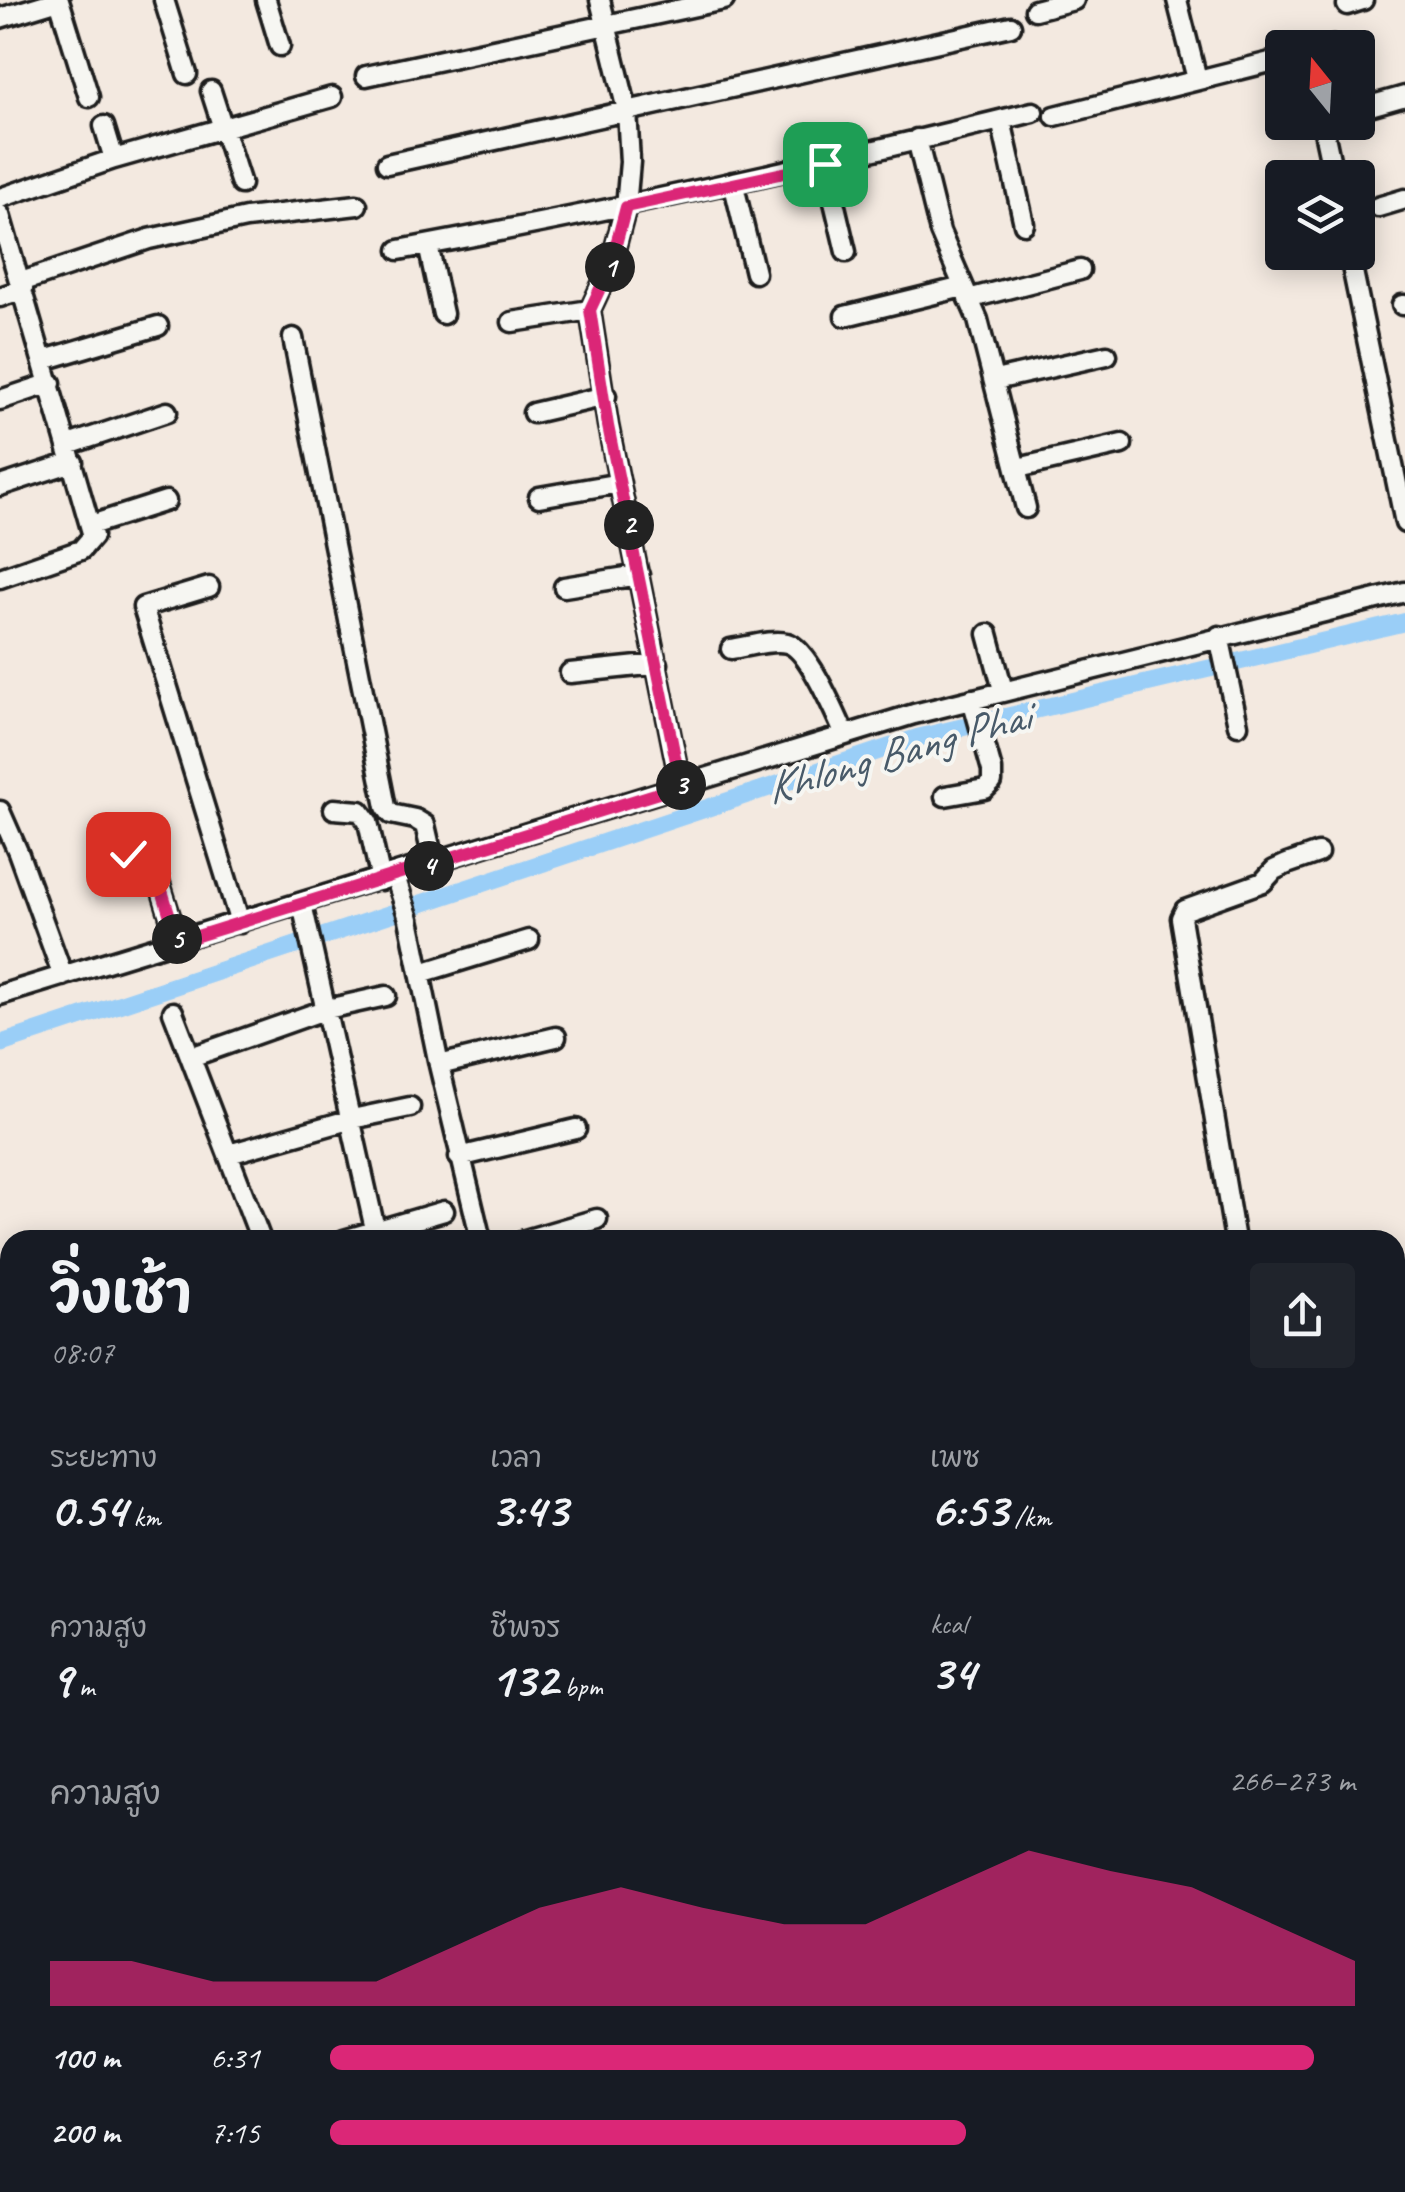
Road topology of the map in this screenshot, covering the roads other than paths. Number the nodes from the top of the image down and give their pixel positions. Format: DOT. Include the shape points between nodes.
graph roads {
  1 [pos="59,0"];
  2 [pos="164,0"];
  3 [pos="266,0"];
  4 [pos="600,0"];
  5 [pos="724,0"];
  6 [pos="1074,0"];
  7 [pos="1178,0"];
  8 [pos="1035,10"];
  9 [pos="0,18"];
  10 [pos="1010,26"];
  11 [pos="606,27"];
  12 [pos="280,46"];
  13 [pos="1265,63"];
  14 [pos="188,74"];
  15 [pos="366,76"];
  16 [pos="1197,80"];
  17 [pos="211,92"];
  18 [pos="1405,96"];
  19 [pos="89,97"];
  20 [pos="332,97"];
  21 [pos="1375,105"];
  22 [pos="626,110"];
  23 [pos="1033,112"];
  24 [pos="1055,116"];
  25 [pos="1001,120"];
  26 [pos="104,126"];
  27 [pos="225,128"];
  28 [pos="917,139"];
  29 [pos="114,159"];
  30 [pos="387,164"];
  31 [pos="825,164"];
  32 [pos="733,182"];
  33 [pos="241,184"];
  34 [pos="0,198"];
  35 [pos="1405,199"];
  36 [pos="357,204"];
  37 [pos="626,207"];
  38 [pos="1378,207"];
  39 [pos="0,215"];
  40 [pos="1024,224"];
  41 [pos="428,245"];
  42 [pos="400,250"];
  43 [pos="846,252"];
  44 [pos="1080,270"];
  45 [pos="1354,270"];
  46 [pos="754,273"];
  47 [pos="22,286"];
  48 [pos="965,293"];
  49 [pos="0,298"];
  50 [pos="590,310"];
  51 [pos="444,314"];
  52 [pos="845,316"];
  53 [pos="512,322"];
  54 [pos="158,326"];
  55 [pos="294,338"];
  56 [pos="1107,355"];
  57 [pos="44,360"];
  58 [pos="995,380"];
  59 [pos="51,384"];
  60 [pos="606,396"];
  61 [pos="0,400"];
  62 [pos="167,412"];
  63 [pos="533,412"];
  64 [pos="1122,444"];
  65 [pos="71,454"];
  66 [pos="1018,468"];
  67 [pos="620,483"];
  68 [pos="0,486"];
  69 [pos="539,496"];
  70 [pos="166,501"];
  71 [pos="1026,508"];
  72 [pos="1405,523"];
  73 [pos="91,524"];
  74 [pos="639,575"];
  75 [pos="0,578"];
  76 [pos="209,587"];
  77 [pos="564,588"];
  78 [pos="1405,592"];
  79 [pos="988,634"];
  80 [pos="1221,644"];
  81 [pos="731,648"];
  82 [pos="658,664"];
  83 [pos="570,674"];
  84 [pos="1003,690"];
  85 [pos="974,705"];
  86 [pos="1238,725"];
  87 [pos="845,735"];
  88 [pos="681,786"];
  89 [pos="945,796"];
  90 [pos="334,809"];
  91 [pos="0,812"];
  92 [pos="128,854"];
  93 [pos="1318,854"];
  94 [pos="434,864"];
  95 [pos="392,881"];
  96 [pos="302,904"];
  97 [pos="240,923"];
  98 [pos="529,940"];
  99 [pos="178,942"];
  100 [pos="421,973"];
  101 [pos="63,976"];
  102 [pos="0,995"];
  103 [pos="386,996"];
  104 [pos="327,1009"];
  105 [pos="173,1012"];
  106 [pos="556,1037"];
  107 [pos="192,1057"];
  108 [pos="438,1065"];
  109 [pos="410,1107"];
  110 [pos="352,1119"];
  111 [pos="576,1129"];
  112 [pos="229,1154"];
  113 [pos="459,1157"];
  114 [pos="444,1211"];
  115 [pos="597,1220"];
  116 [pos="375,1229"];
  117 [pos="258,1230"];
  118 [pos="478,1230"];
  119 [pos="560,1230"];
  120 [pos="1233,1230"];
  1 -- 9 [label="street"];
  1 -- 19 [label="street"];
  2 -- 14 [label="street"];
  3 -- 12 [label="street"];
  4 -- 11 [label="street"];
  5 -- 11 [label="street"];
  6 -- 8 [label="street"];
  7 -- 16 [label="street"];
  10 -- 22 [label="street"];
  11 -- 15 [label="street"];
  11 -- 22 [label="street"];
  13 -- 16 [label="street"];
  16 -- 24 [label="street"];
  17 -- 27 [label="street"];
  18 -- 21 [label="street"];
  20 -- 27 [label="street"];
  22 -- 30 [label="street"];
  22 -- 37 [label="street"];
  23 -- 25 [label="street"];
  25 -- 28 [label="street"];
  25 -- 40 [label="street"];
  26 -- 29 [label="street"];
  27 -- 29 [label="street"];
  27 -- 33 [label="street"];
  28 -- 31 [label="street"];
  28 -- 48 [label="street" via="940,232"];
  29 -- 34 [label="street"];
  31 -- 32 [label="street"];
  31 -- 43 [label="street"];
  32 -- 37 [label="street"];
  32 -- 46 [label="street"];
  35 -- 38 [label="street"];
  36 -- 47 [label="street" via="149,239"];
  37 -- 41 [label="street"];
  37 -- 50 [label="street"];
  39 -- 47 [label="street"];
  41 -- 42 [label="street"];
  41 -- 51 [label="street"];
  44 -- 48 [label="street"];
  45 -- 72 [label="street"];
  47 -- 49 [label="street"];
  47 -- 57 [label="street"];
  48 -- 52 [label="street"];
  48 -- 58 [label="street"];
  50 -- 53 [label="street"];
  50 -- 60 [label="street"];
  54 -- 57 [label="street"];
  55 -- 94 [label="street" via="386,807 425,825"];
  56 -- 58 [label="street"];
  57 -- 59 [label="street"];
  58 -- 66 [label="street"];
  59 -- 61 [label="street"];
  59 -- 65 [label="street"];
  60 -- 63 [label="street"];
  60 -- 67 [label="street"];
  62 -- 65 [label="street"];
  64 -- 66 [label="street"];
  65 -- 68 [label="street"];
  65 -- 73 [label="street"];
  66 -- 71 [label="street"];
  67 -- 69 [label="street"];
  67 -- 74 [label="street"];
  70 -- 73 [label="street"];
  73 -- 75 [label="street" via="89,544 81,550"];
  74 -- 77 [label="street"];
  74 -- 82 [label="street"];
  76 -- 97 [label="street" via="143,606"];
  78 -- 80 [label="street"];
  79 -- 84 [label="street"];
  80 -- 84 [label="street"];
  80 -- 86 [label="street"];
  81 -- 87 [label="street" via="786,642 800,650"];
  82 -- 83 [label="street"];
  82 -- 88 [label="street"];
  84 -- 85 [label="street"];
  85 -- 87 [label="street"];
  85 -- 89 [label="street" via="992,782"];
  87 -- 88 [label="street"];
  88 -- 94 [label="street"];
  90 -- 95 [label="street" via="360,811"];
  91 -- 101 [label="street"];
  92 -- 99 [label="street" via="144,856 155,868"];
  93 -- 120 [label="street" via="1184,910 1181,918"];
  94 -- 95 [label="street"];
  95 -- 96 [label="street"];
  95 -- 100 [label="street" via="409,918"];
  96 -- 97 [label="street"];
  96 -- 104 [label="street"];
  97 -- 99 [label="street"];
  98 -- 100 [label="street"];
  99 -- 101 [label="street"];
  100 -- 108 [label="street"];
  101 -- 102 [label="street"];
  103 -- 104 [label="street"];
  104 -- 107 [label="street"];
  104 -- 110 [label="street"];
  105 -- 107 [label="street"];
  106 -- 108 [label="street"];
  107 -- 112 [label="street"];
  108 -- 113 [label="street"];
  109 -- 110 [label="street"];
  110 -- 112 [label="street"];
  110 -- 116 [label="street"];
  111 -- 113 [label="street"];
  112 -- 117 [label="street"];
  113 -- 118 [label="street"];
  114 -- 116 [label="street"];
  115 -- 119 [label="street"];
}
